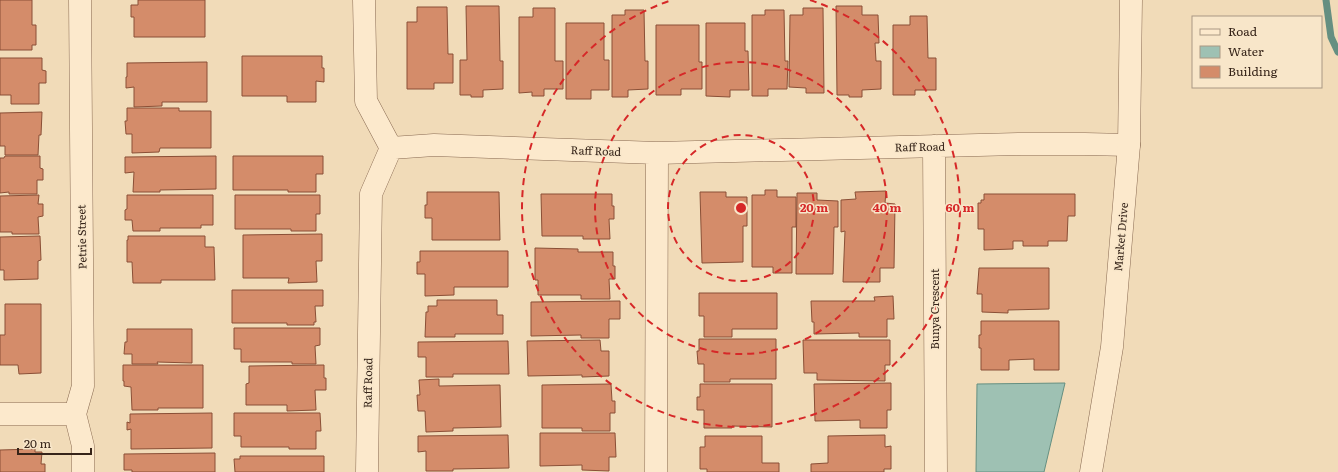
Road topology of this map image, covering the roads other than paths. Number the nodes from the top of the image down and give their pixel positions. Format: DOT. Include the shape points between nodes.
graph roads {
  1 [pos="80,0"];
  2 [pos="364,0"];
  3 [pos="1131,0"];
  4 [pos="1129,145"];
  5 [pos="934,146"];
  6 [pos="391,148"];
  7 [pos="657,153"];
  8 [pos="0,414"];
  9 [pos="75,414"];
  10 [pos="83,472"];
  11 [pos="367,472"];
  12 [pos="656,472"];
  13 [pos="936,472"];
  14 [pos="1091,472"];
  1 -- 9 [label="street, Petrie Street" via="83,386"];
  2 -- 6 [label="street" via="366,101"];
  3 -- 4 [label="street, Market Drive"];
  4 -- 5 [label="street, Raff Road"];
  4 -- 14 [label="street, Market Drive" via="1112,347"];
  5 -- 7 [label="street, Raff Road"];
  5 -- 13 [label="street, Bunya Crescent"];
  6 -- 7 [label="street, Raff Road" via="434,145"];
  6 -- 11 [label="street, Raff Road" via="371,194"];
  7 -- 12 [label="street"];
  8 -- 9 [label="street"];
  9 -- 10 [label="street, Petrie Street" via="83,446"];
}
